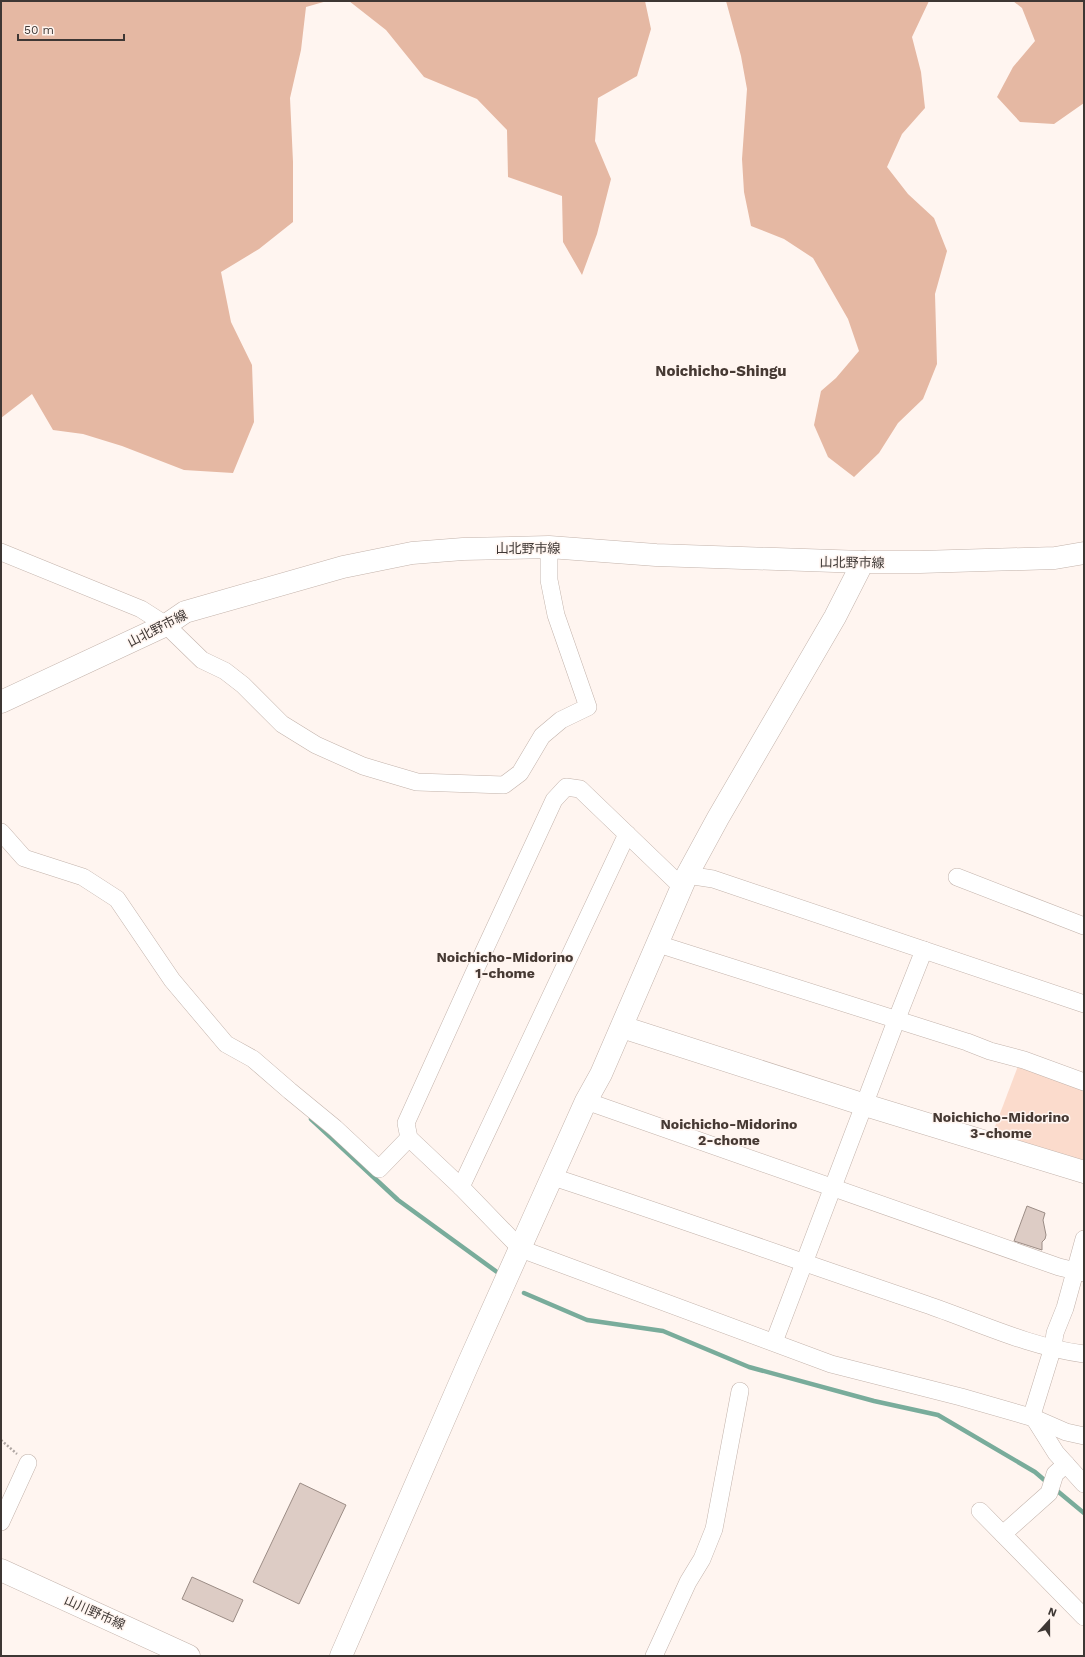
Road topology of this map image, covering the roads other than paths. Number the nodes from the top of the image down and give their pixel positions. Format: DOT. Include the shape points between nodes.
graph roads {
  1 [pos="549,547"];
  2 [pos="1,552"];
  3 [pos="1084,553"];
  4 [pos="863,562"];
  5 [pos="166,625"];
  6 [pos="1,702"];
  7 [pos="1,832"];
  8 [pos="627,834"];
  9 [pos="957,877"];
  10 [pos="685,881"];
  11 [pos="1084,926"];
  12 [pos="658,944"];
  13 [pos="924,950"];
  14 [pos="1084,1004"];
  15 [pos="896,1021"];
  16 [pos="622,1027"];
  17 [pos="1084,1082"];
  18 [pos="586,1101"];
  19 [pos="865,1106"];
  20 [pos="409,1138"];
  21 [pos="1084,1172"];
  22 [pos="553,1177"];
  23 [pos="460,1187"];
  24 [pos="833,1189"];
  25 [pos="1084,1239"];
  26 [pos="521,1249"];
  27 [pos="804,1263"];
  28 [pos="1079,1272"];
  29 [pos="774,1342"];
  30 [pos="1053,1347"];
  31 [pos="1084,1354"];
  32 [pos="740,1391"];
  33 [pos="1034,1418"];
  34 [pos="1084,1436"];
  35 [pos="28,1463"];
  36 [pos="1060,1469"];
  37 [pos="1084,1484"];
  38 [pos="980,1511"];
  39 [pos="1,1522"];
  40 [pos="1002,1534"];
  41 [pos="1,1570"];
  42 [pos="1084,1617"];
  43 [pos="189,1656"];
  44 [pos="341,1656"];
  45 [pos="654,1656"];
  1 -- 4 [label="street, 山北野市線" via="656,555"];
  1 -- 5 [label="street, 山北野市線" via="412,553 343,566 185,612"];
  1 -- 5 [label="street" via="549,580 556,615 588,707 561,720 542,736 520,773 504,785 417,782 363,766 316,746 282,724 243,685 202,660"];
  2 -- 5 [label="street" via="141,609"];
  3 -- 4 [label="street, 山北野市線" via="1055,558"];
  4 -- 10 [label="street" via="835,617 718,818"];
  5 -- 6 [label="street, 山北野市線"];
  7 -- 20 [label="street" via="24,858 83,877 117,900 172,980 226,1044 254,1059 379,1169"];
  8 -- 10 [label="street"];
  8 -- 20 [label="street" via="580,788 566,787 554,800 406,1123"];
  8 -- 23 [label="street"];
  9 -- 11 [label="street"];
  10 -- 12 [label="street"];
  10 -- 13 [label="street" via="713,879"];
  12 -- 15 [label="street"];
  12 -- 16 [label="street"];
  13 -- 14 [label="street"];
  13 -- 15 [label="street"];
  15 -- 17 [label="street" via="1024,1060"];
  15 -- 19 [label="street"];
  16 -- 18 [label="street"];
  16 -- 19 [label="street"];
  18 -- 22 [label="street"];
  18 -- 24 [label="street"];
  19 -- 21 [label="street"];
  19 -- 24 [label="street"];
  20 -- 23 [label="street"];
  22 -- 26 [label="street"];
  22 -- 27 [label="street" via="676,1217"];
  23 -- 26 [label="street"];
  24 -- 27 [label="street"];
  24 -- 28 [label="street"];
  25 -- 28 [label="street"];
  26 -- 29 [label="street"];
  26 -- 44 [label="street"];
  27 -- 29 [label="street"];
  27 -- 30 [label="street" via="1040,1346"];
  28 -- 30 [label="street" via="1055,1333"];
  29 -- 33 [label="street" via="831,1364"];
  30 -- 31 [label="street"];
  30 -- 33 [label="street" via="1032,1415"];
  32 -- 45 [label="street" via="714,1529"];
  33 -- 34 [label="street" via="1066,1432"];
  33 -- 36 [label="street" via="1056,1453"];
  35 -- 39 [label="street"];
  36 -- 37 [label="street"];
  36 -- 40 [label="street" via="1049,1493"];
  38 -- 40 [label="street"];
  40 -- 42 [label="street"];
  41 -- 43 [label="street, 山川野市線"];
}
